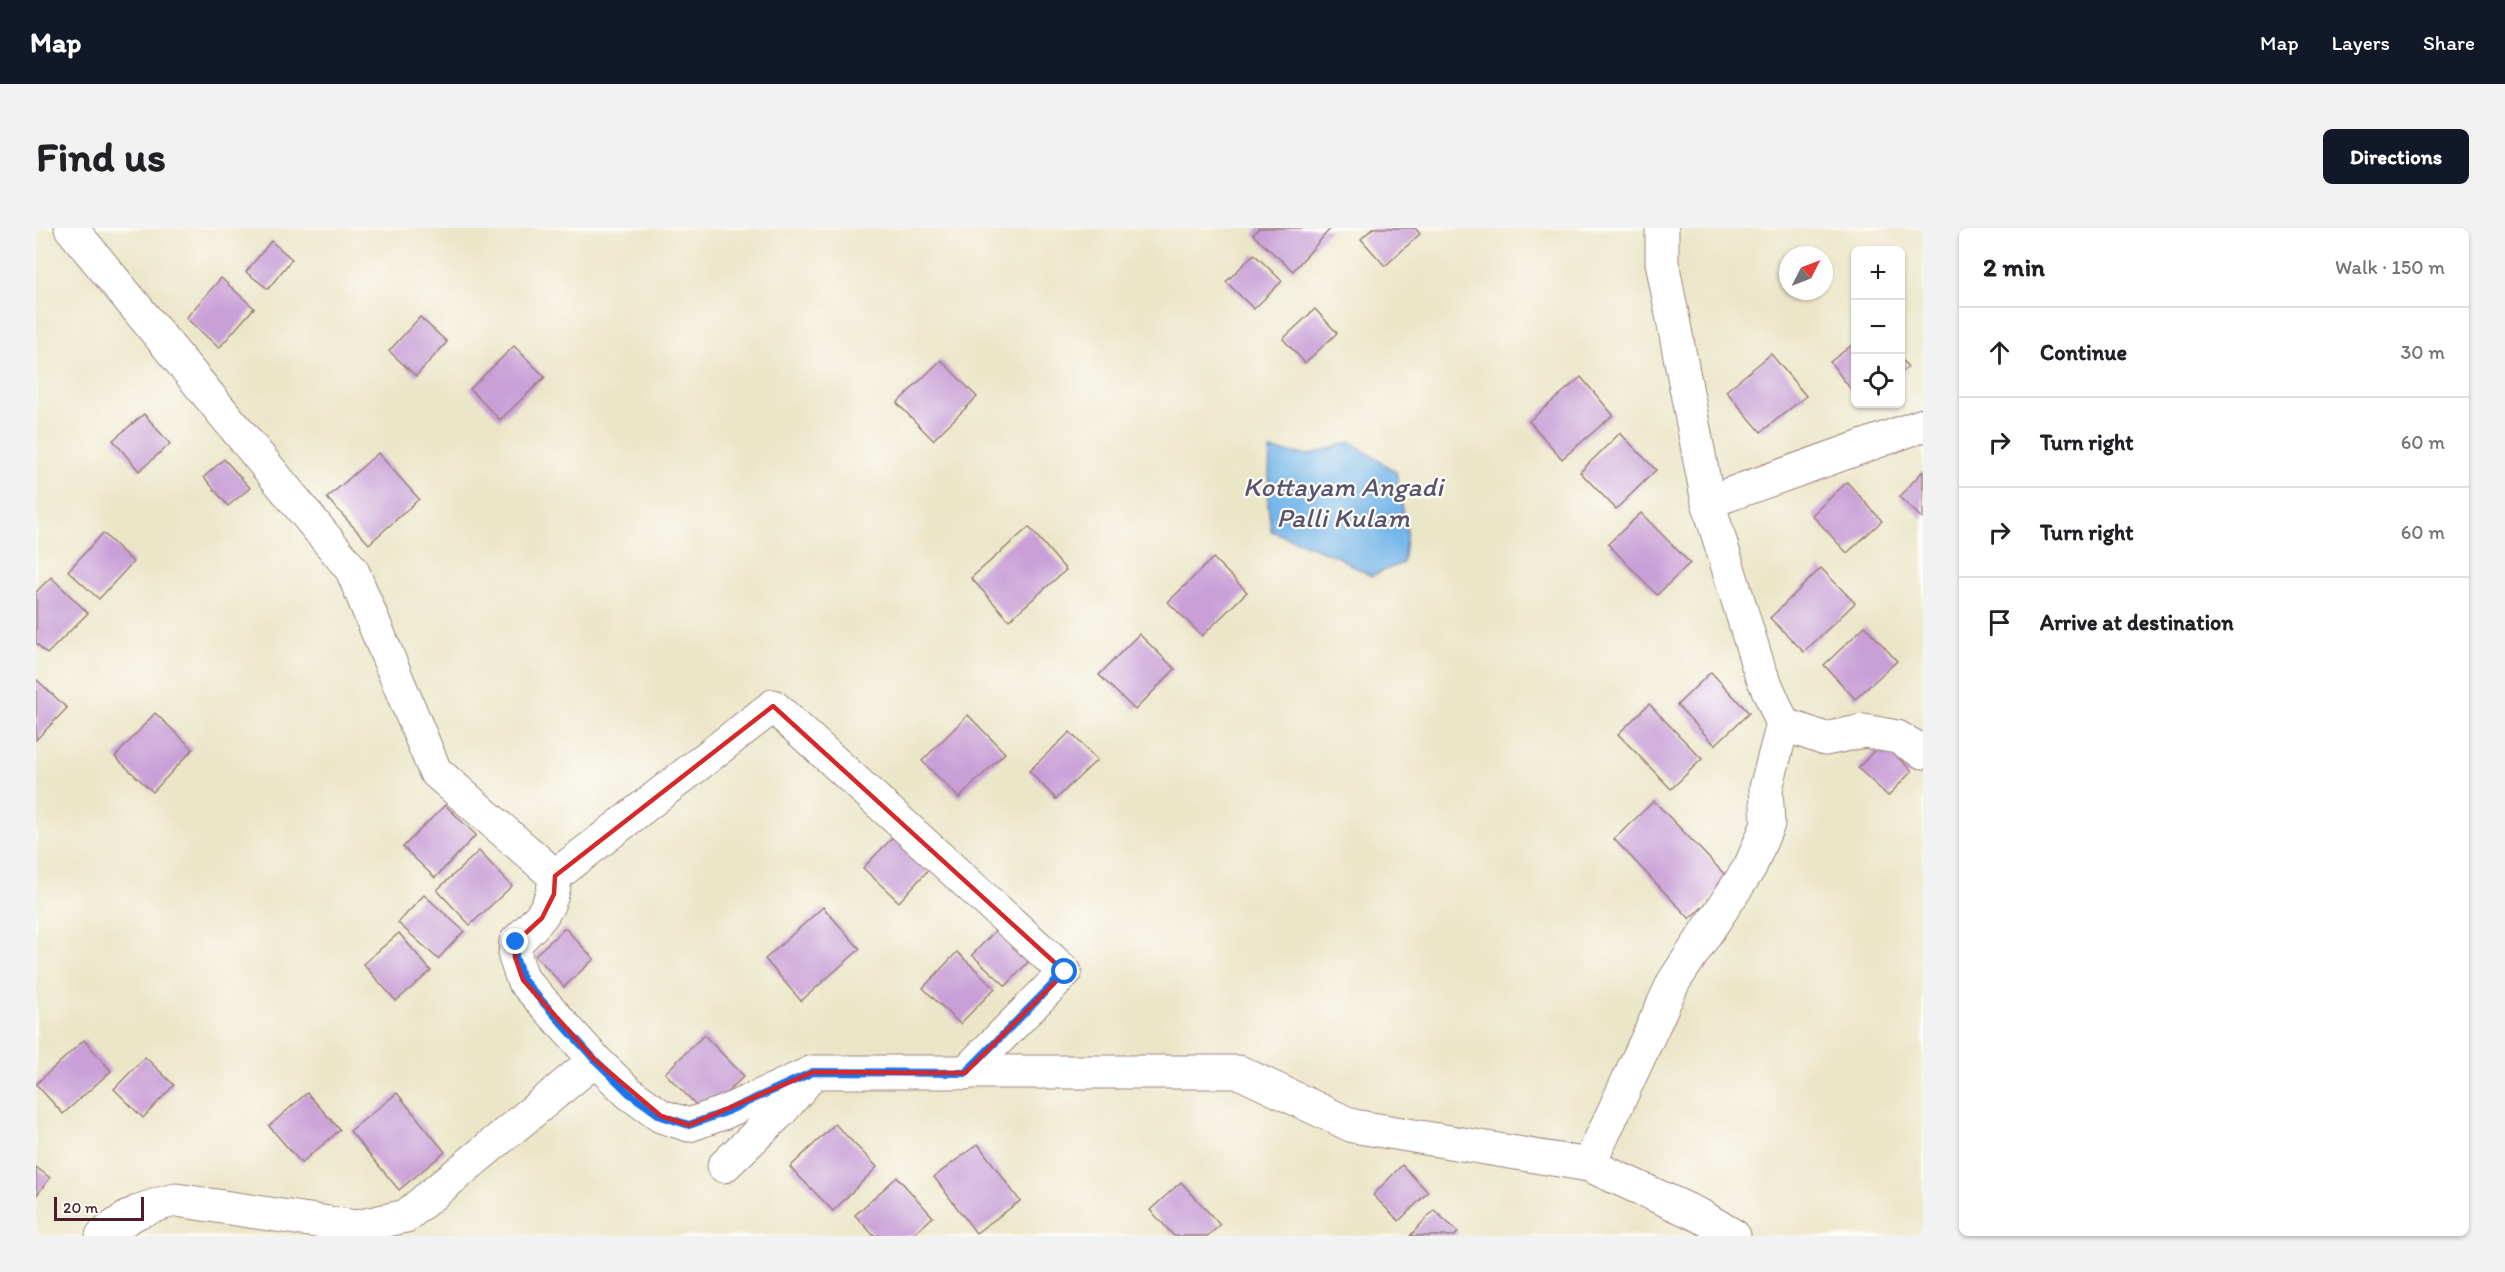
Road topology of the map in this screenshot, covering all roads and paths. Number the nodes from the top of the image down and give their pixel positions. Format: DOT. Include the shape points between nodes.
graph roads {
  1 [pos="71,228"];
  2 [pos="1662,228"];
  3 [pos="1923,425"];
  4 [pos="1707,502"];
  5 [pos="1784,724"];
  6 [pos="1923,752"];
  7 [pos="555,876"];
  8 [pos="595,1060"];
  9 [pos="965,1073"];
  10 [pos="793,1090"];
  11 [pos="724,1166"];
  12 [pos="1589,1166"];
  13 [pos="102,1236"];
  14 [pos="1734,1236"];
  1 -- 7 [label="street" via="352,570 435,771"];
  2 -- 4 [label="street" via="1662,262"];
  3 -- 4 [label="street"];
  4 -- 5 [label="street" via="1759,669"];
  5 -- 6 [label="street" via="1825,739 1864,731 1897,737"];
  5 -- 12 [label="street" via="1766,788 1768,824 1750,867 1674,981"];
  7 -- 8 [label="street" via="554,894 542,918 516,942 515,957 523,980"];
  7 -- 9 [label="street" via="773,706 1065,972"];
  8 -- 10 [label="street" via="629,1093 661,1116 689,1125"];
  8 -- 13 [label="street" via="406,1216 356,1227 176,1200 147,1206"];
  9 -- 10 [label="street"];
  9 -- 12 [label="street" via="1239,1072 1353,1126"];
  10 -- 11 [label="street"];
  12 -- 14 [label="street" via="1701,1216"];
}
